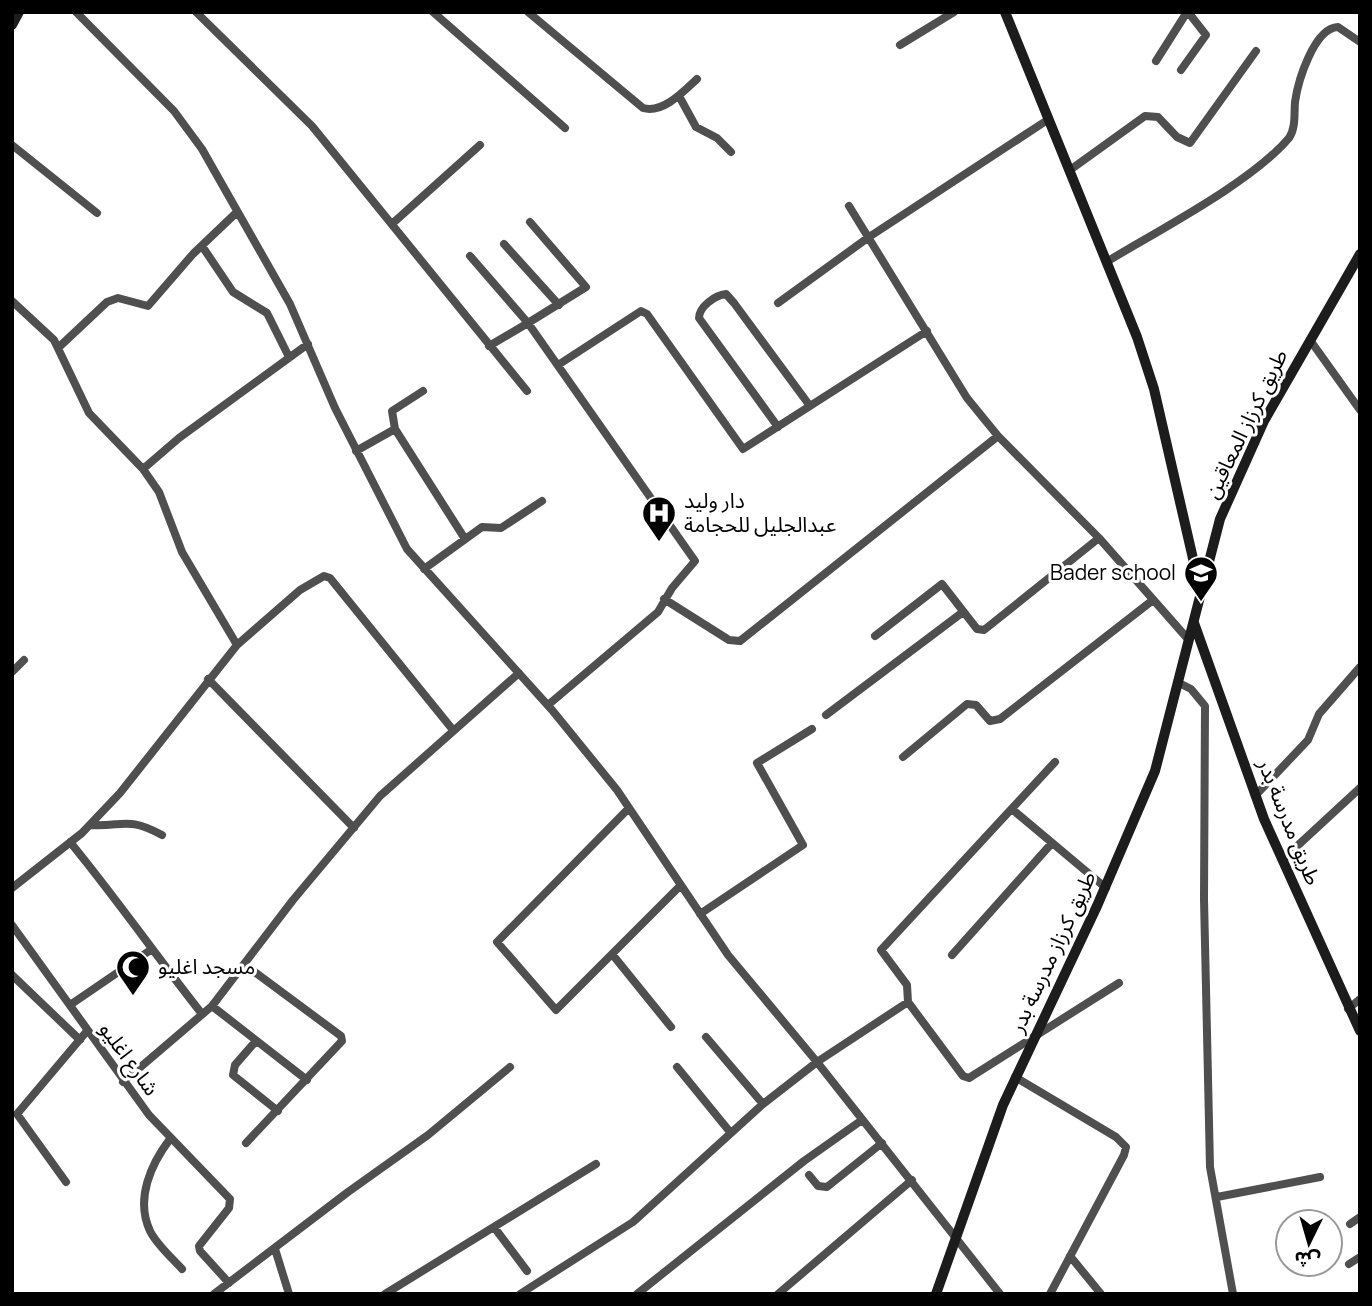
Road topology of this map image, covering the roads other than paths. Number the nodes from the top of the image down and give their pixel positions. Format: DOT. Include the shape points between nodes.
graph roads {
  1 [pos="19,12"];
  2 [pos="76,12"];
  3 [pos="196,12"];
  4 [pos="433,12"];
  5 [pos="528,12"];
  6 [pos="954,12"];
  7 [pos="1005,12"];
  8 [pos="1187,12"];
  9 [pos="538,15"];
  10 [pos="12,25"];
  11 [pos="1360,42"];
  12 [pos="900,45"];
  13 [pos="1256,51"];
  14 [pos="1156,61"];
  15 [pos="1181,70"];
  16 [pos="697,79"];
  17 [pos="678,96"];
  18 [pos="1049,119"];
  19 [pos="565,128"];
  20 [pos="12,145"];
  21 [pos="480,145"];
  22 [pos="731,152"];
  23 [pos="1070,170"];
  24 [pos="849,206"];
  25 [pos="236,212"];
  26 [pos="97,213"];
  27 [pos="530,222"];
  28 [pos="393,223"];
  29 [pos="869,237"];
  30 [pos="505,244"];
  31 [pos="202,246"];
  32 [pos="1360,254"];
  33 [pos="470,256"];
  34 [pos="1108,261"];
  35 [pos="12,301"];
  36 [pos="778,303"];
  37 [pos="559,305"];
  38 [pos="528,323"];
  39 [pos="927,331"];
  40 [pos="1310,340"];
  41 [pos="308,344"];
  42 [pos="489,346"];
  43 [pos="58,348"];
  44 [pos="289,357"];
  45 [pos="558,365"];
  46 [pos="423,391"];
  47 [pos="527,391"];
  48 [pos="1359,406"];
  49 [pos="810,407"];
  50 [pos="778,427"];
  51 [pos="395,429"];
  52 [pos="998,436"];
  53 [pos="356,451"];
  54 [pos="143,469"];
  55 [pos="542,500"];
  56 [pos="1098,538"];
  57 [pos="465,539"];
  58 [pos="424,569"];
  59 [pos="1201,592"];
  60 [pos="664,599"];
  61 [pos="1153,600"];
  62 [pos="964,612"];
  63 [pos="1194,623"];
  64 [pos="875,636"];
  65 [pos="1187,638"];
  66 [pos="237,645"];
  67 [pos="24,660"];
  68 [pos="1360,667"];
  69 [pos="12,672"];
  70 [pos="519,673"];
  71 [pos="208,679"];
  72 [pos="1179,683"];
  73 [pos="548,705"];
  74 [pos="827,715"];
  75 [pos="812,729"];
  76 [pos="453,730"];
  77 [pos="902,757"];
  78 [pos="1055,762"];
  79 [pos="1360,788"];
  80 [pos="1255,796"];
  81 [pos="629,808"];
  82 [pos="1013,810"];
  83 [pos="90,825"];
  84 [pos="354,828"];
  85 [pos="162,835"];
  86 [pos="71,842"];
  87 [pos="1052,843"];
  88 [pos="1282,860"];
  89 [pos="680,886"];
  90 [pos="12,888"];
  91 [pos="1105,888"];
  92 [pos="700,914"];
  93 [pos="12,925"];
  94 [pos="152,950"];
  95 [pos="612,954"];
  96 [pos="952,955"];
  97 [pos="244,964"];
  98 [pos="12,975"];
  99 [pos="1119,983"];
  100 [pos="1360,999"];
  101 [pos="908,1002"];
  102 [pos="70,1005"];
  103 [pos="212,1006"];
  104 [pos="1348,1009"];
  105 [pos="202,1014"];
  106 [pos="671,1027"];
  107 [pos="87,1031"];
  108 [pos="1360,1031"];
  109 [pos="1035,1035"];
  110 [pos="706,1037"];
  111 [pos="80,1040"];
  112 [pos="256,1041"];
  113 [pos="817,1062"];
  114 [pos="510,1067"];
  115 [pos="677,1067"];
  116 [pos="1016,1077"];
  117 [pos="307,1080"];
  118 [pos="123,1083"];
  119 [pos="763,1104"];
  120 [pos="278,1111"];
  121 [pos="862,1120"];
  122 [pos="730,1132"];
  123 [pos="170,1139"];
  124 [pos="246,1143"];
  125 [pos="882,1143"];
  126 [pos="596,1164"];
  127 [pos="810,1175"];
  128 [pos="1320,1177"];
  129 [pos="912,1180"];
  130 [pos="66,1182"];
  131 [pos="1217,1197"];
  132 [pos="1360,1217"];
  133 [pos="1350,1224"];
  134 [pos="494,1227"];
  135 [pos="955,1236"];
  136 [pos="275,1249"];
  137 [pos="1070,1256"];
  138 [pos="1360,1257"];
  139 [pos="1349,1264"];
  140 [pos="182,1269"];
  141 [pos="527,1271"];
  142 [pos="229,1283"];
  143 [pos="214,1294"];
  144 [pos="289,1294"];
  145 [pos="385,1294"];
  146 [pos="520,1294"];
  147 [pos="637,1294"];
  148 [pos="778,1294"];
  149 [pos="936,1294"];
  150 [pos="1000,1294"];
  151 [pos="1050,1294"];
  152 [pos="1101,1294"];
  153 [pos="1233,1294"];
  1 -- 10 [label="street"];
  2 -- 25 [label="street" via="174,111"];
  3 -- 28 [label="street" via="312,127"];
  4 -- 19 [label="street"];
  5 -- 9 [label="street"];
  6 -- 12 [label="street"];
  7 -- 18 [label="street"];
  8 -- 14 [label="street"];
  8 -- 15 [label="street" via="1206,35"];
  9 -- 17 [label="street" via="635,104 649,110"];
  11 -- 34 [label="street" via="1338,27 1330,29 1305,64 1291,135 1284,143 1230,186"];
  13 -- 23 [label="street" via="1190,143 1177,137 1158,117 1145,116"];
  16 -- 17 [label="street"];
  17 -- 22 [label="street" via="696,127"];
  18 -- 23 [label="street"];
  18 -- 29 [label="street"];
  20 -- 26 [label="street"];
  21 -- 28 [label="street"];
  23 -- 34 [label="street"];
  24 -- 29 [label="street"];
  25 -- 31 [label="street"];
  25 -- 41 [label="street"];
  27 -- 37 [label="street" via="586,284"];
  28 -- 42 [label="street"];
  29 -- 36 [label="street"];
  29 -- 39 [label="street"];
  30 -- 37 [label="street"];
  31 -- 43 [label="street" via="148,306 128,299 107,302"];
  31 -- 44 [label="street" via="233,292 267,313"];
  32 -- 40 [label="street, طريق كرزاز المعاقين"];
  33 -- 38 [label="street"];
  34 -- 59 [label="street" via="1154,389"];
  35 -- 43 [label="street"];
  37 -- 38 [label="street"];
  38 -- 42 [label="street"];
  38 -- 45 [label="street"];
  39 -- 49 [label="street"];
  39 -- 52 [label="street" via="967,398"];
  40 -- 48 [label="street"];
  40 -- 59 [label="street, طريق كرزاز المعاقين" via="1241,469 1220,520"];
  41 -- 44 [label="street"];
  41 -- 53 [label="street"];
  42 -- 47 [label="street"];
  43 -- 54 [label="street" via="89,413"];
  44 -- 54 [label="street"];
  45 -- 50 [label="street" via="642,311 740,447 746,448"];
  45 -- 60 [label="street" via="694,555 692,567"];
  46 -- 51 [label="street" via="393,411"];
  49 -- 50 [label="street"];
  49 -- 50 [label="street" via="734,303 726,294 719,295 701,310 699,318"];
  51 -- 53 [label="street"];
  51 -- 57 [label="street"];
  52 -- 56 [label="street"];
  52 -- 60 [label="street" via="740,641 729,640"];
  53 -- 58 [label="street" via="407,549"];
  54 -- 66 [label="street" via="163,502 182,552"];
  55 -- 57 [label="street" via="505,527 482,527"];
  56 -- 61 [label="street"];
  56 -- 62 [label="street" via="984,630 977,629"];
  57 -- 58 [label="street"];
  58 -- 70 [label="street"];
  59 -- 63 [label="street, طريق كرزاز المعاقين"];
  60 -- 73 [label="street" via="659,612"];
  61 -- 65 [label="street"];
  61 -- 77 [label="street" via="1000,719 990,721 976,705 967,704"];
  62 -- 64 [label="street" via="942,584"];
  62 -- 74 [label="street"];
  63 -- 65 [label="street, طريق كرزاز مدرسة بدر"];
  63 -- 80 [label="street, طريق مدرسة بدر"];
  65 -- 72 [label="street, طريق كرزاز مدرسة بدر"];
  66 -- 71 [label="street"];
  66 -- 76 [label="street" via="300,590 324,576 330,578"];
  67 -- 69 [label="street"];
  68 -- 80 [label="street" via="1319,714 1308,740"];
  70 -- 73 [label="street"];
  70 -- 76 [label="street"];
  71 -- 83 [label="street"];
  71 -- 84 [label="street"];
  72 -- 91 [label="street, طريق كرزاز مدرسة بدر" via="1155,771"];
  72 -- 131 [label="street" via="1205,706 1206,1044 1210,1167"];
  73 -- 81 [label="street"];
  75 -- 92 [label="street" via="757,763 803,845"];
  76 -- 84 [label="street" via="400,774"];
  78 -- 82 [label="street"];
  79 -- 88 [label="street"];
  80 -- 88 [label="street, طريق مدرسة بدر"];
  81 -- 89 [label="street"];
  81 -- 95 [label="street" via="497,940 556,1010"];
  82 -- 87 [label="street"];
  82 -- 101 [label="street" via="881,950 907,985"];
  83 -- 85 [label="street" via="126,821"];
  83 -- 86 [label="street"];
  84 -- 97 [label="street"];
  86 -- 90 [label="street"];
  86 -- 94 [label="street"];
  87 -- 91 [label="street"];
  87 -- 96 [label="street"];
  88 -- 104 [label="street, طريق مدرسة بدر"];
  89 -- 92 [label="street"];
  89 -- 95 [label="street"];
  91 -- 109 [label="street, طريق كرزاز مدرسة بدر"];
  92 -- 113 [label="street"];
  93 -- 102 [label="street, شارع اغليو"];
  94 -- 102 [label="street"];
  94 -- 105 [label="street"];
  95 -- 106 [label="street"];
  97 -- 103 [label="street"];
  97 -- 117 [label="street" via="341,1036 340,1045"];
  98 -- 111 [label="street"];
  99 -- 109 [label="street"];
  100 -- 104 [label="street"];
  101 -- 109 [label="street" via="969,1078"];
  101 -- 113 [label="street"];
  102 -- 107 [label="street, شارع اغليو"];
  103 -- 105 [label="street"];
  103 -- 112 [label="street"];
  104 -- 108 [label="street, طريق مدرسة بدر"];
  105 -- 118 [label="street"];
  107 -- 111 [label="street"];
  107 -- 118 [label="street, شارع اغليو"];
  109 -- 116 [label="street, طريق كرزاز مدرسة بدر"];
  110 -- 119 [label="street"];
  111 -- 130 [label="street" via="17,1114"];
  112 -- 117 [label="street"];
  112 -- 120 [label="street" via="235,1065 233,1075"];
  113 -- 119 [label="street"];
  113 -- 121 [label="street"];
  114 -- 136 [label="street" via="428,1135"];
  115 -- 122 [label="street"];
  116 -- 135 [label="street, طريق كرزاز مدرسة بدر"];
  116 -- 137 [label="street" via="1126,1147"];
  117 -- 120 [label="street"];
  118 -- 123 [label="street, شارع اغليو"];
  119 -- 122 [label="street"];
  120 -- 124 [label="street"];
  121 -- 125 [label="street"];
  121 -- 147 [label="street"];
  122 -- 146 [label="street" via="633,1222"];
  123 -- 140 [label="street" via="146,1181 147,1221 151,1233"];
  123 -- 142 [label="street, شارع اغليو" via="231,1203 199,1246"];
  125 -- 127 [label="street" via="827,1187 818,1186"];
  125 -- 129 [label="street"];
  126 -- 134 [label="street"];
  128 -- 131 [label="street"];
  129 -- 135 [label="street"];
  129 -- 148 [label="street"];
  131 -- 153 [label="street"];
  132 -- 133 [label="street"];
  134 -- 141 [label="street"];
  134 -- 145 [label="street"];
  135 -- 149 [label="street, طريق كرزاز مدرسة بدر"];
  135 -- 150 [label="street"];
  136 -- 142 [label="street"];
  136 -- 144 [label="street"];
  137 -- 151 [label="street"];
  137 -- 152 [label="street"];
  138 -- 139 [label="street"];
  142 -- 143 [label="street"];
}
